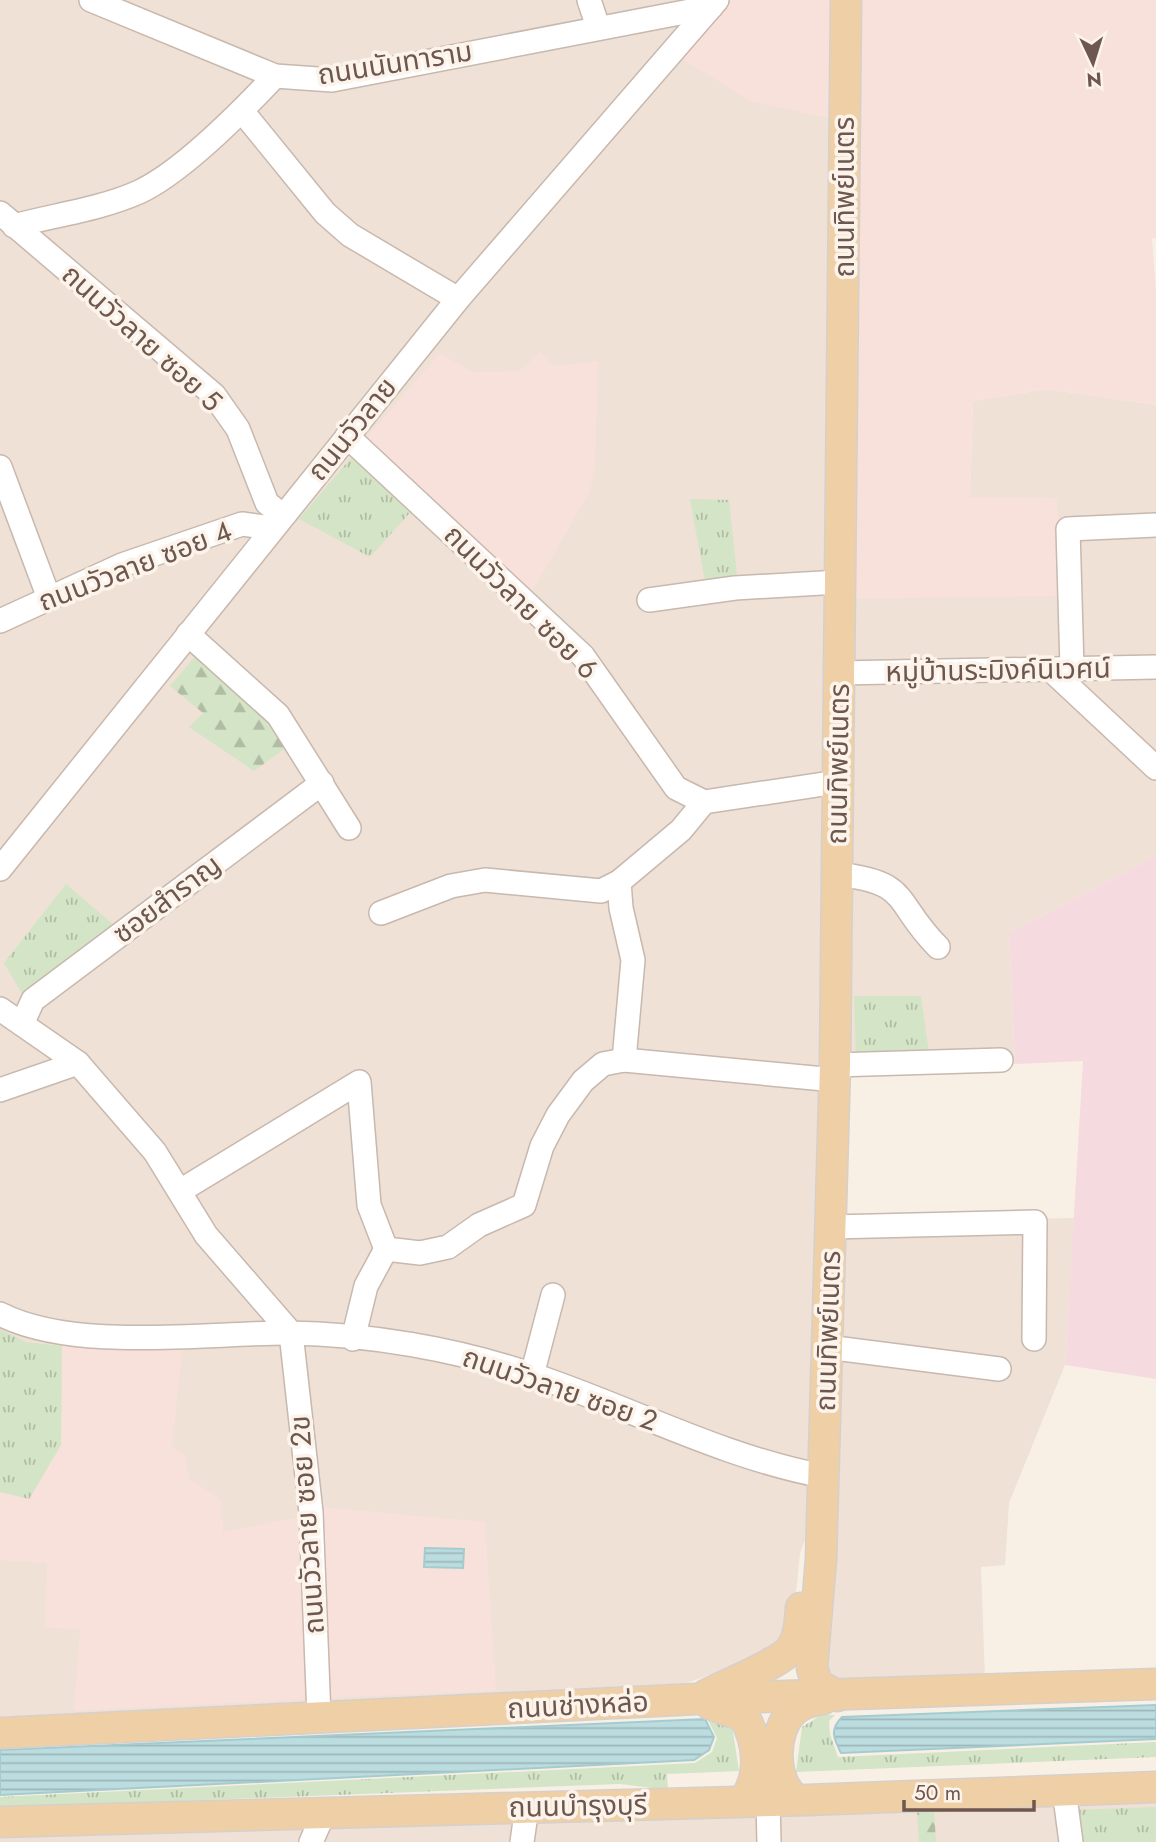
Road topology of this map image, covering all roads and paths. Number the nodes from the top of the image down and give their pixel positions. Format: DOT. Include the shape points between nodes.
graph roads {
  1 [pos="93,0"];
  2 [pos="589,0"];
  3 [pos="846,0"];
  4 [pos="714,3"];
  5 [pos="652,8"];
  6 [pos="598,27"];
  7 [pos="275,76"];
  8 [pos="242,111"];
  9 [pos="7,219"];
  10 [pos="458,299"];
  11 [pos="347,436"];
  12 [pos="0,467"];
  13 [pos="277,522"];
  14 [pos="1156,525"];
  15 [pos="839,582"];
  16 [pos="49,598"];
  17 [pos="649,600"];
  18 [pos="0,621"];
  19 [pos="188,634"];
  20 [pos="1156,667"];
  21 [pos="1061,668"];
  22 [pos="839,673"];
  23 [pos="1156,768"];
  24 [pos="837,782"];
  25 [pos="322,783"];
  26 [pos="704,802"];
  27 [pos="349,828"];
  28 [pos="0,869"];
  29 [pos="836,874"];
  30 [pos="619,882"];
  31 [pos="381,913"];
  32 [pos="938,947"];
  33 [pos="0,1009"];
  34 [pos="22,1024"];
  35 [pos="1001,1060"];
  36 [pos="614,1062"];
  37 [pos="78,1063"];
  38 [pos="835,1073"];
  39 [pos="0,1090"];
  40 [pos="180,1191"];
  41 [pos="831,1227"];
  42 [pos="386,1249"];
  43 [pos="553,1295"];
  44 [pos="0,1314"];
  45 [pos="291,1334"];
  46 [pos="352,1339"];
  47 [pos="1034,1339"];
  48 [pos="827,1347"];
  49 [pos="999,1369"];
  50 [pos="532,1374"];
  51 [pos="823,1476"];
  52 [pos="821,1528"];
  53 [pos="1156,1684"];
  54 [pos="837,1696"];
  55 [pos="696,1699"];
  56 [pos="319,1717"];
  57 [pos="0,1733"];
  58 [pos="1156,1787"];
  59 [pos="1064,1790"];
  60 [pos="770,1801"];
  61 [pos="527,1807"];
  62 [pos="324,1812"];
  63 [pos="0,1822"];
  64 [pos="311,1842"];
  65 [pos="522,1842"];
  66 [pos="769,1842"];
  67 [pos="1071,1842"];
  1 -- 7 [label="street, ถนนนันทาราม"];
  2 -- 6 [label="street"];
  3 -- 15 [label="main road, ถนนทิพย์เนตร"];
  4 -- 5 [label="street, ถนนนันทาราม"];
  4 -- 10 [label="street, ถนนวัวลาย"];
  5 -- 6 [label="street, ถนนนันทาราม"];
  6 -- 7 [label="street, ถนนนันทาราม" via="332,80"];
  7 -- 8 [label="street"];
  8 -- 9 [label="street" via="159,181 139,192"];
  8 -- 10 [label="street" via="326,213 350,235"];
  9 -- 13 [label="street, ถนนวัวลาย ซอย 5" via="215,395 238,429"];
  10 -- 11 [label="street, ถนนวัวลาย"];
  11 -- 13 [label="street, ถนนวัวลาย"];
  11 -- 26 [label="street, ถนนวัวลาย ซอย 6" via="583,656 676,788"];
  12 -- 16 [label="street"];
  13 -- 16 [label="street, ถนนวัวลาย ซอย 4" via="242,524 122,565"];
  13 -- 19 [label="street, ถนนวัวลาย"];
  14 -- 21 [label="street" via="1068,529"];
  15 -- 17 [label="street" via="735,588"];
  15 -- 22 [label="main road, ถนนทิพย์เนตร"];
  16 -- 18 [label="street, ถนนวัวลาย ซอย 4"];
  19 -- 25 [label="street" via="278,715"];
  19 -- 28 [label="street, ถนนวัวลาย"];
  20 -- 21 [label="street, หมู่บ้านระมิงค์นิเวศน์"];
  21 -- 22 [label="street, หมู่บ้านระมิงค์นิเวศน์"];
  21 -- 23 [label="street"];
  22 -- 24 [label="main road, ถนนทิพย์เนตร"];
  24 -- 26 [label="street"];
  24 -- 29 [label="main road, ถนนทิพย์เนตร"];
  25 -- 27 [label="street"];
  25 -- 34 [label="street, ซอยสำราญ" via="33,1000"];
  26 -- 30 [label="street" via="681,830"];
  29 -- 32 [label="street" via="867,877 890,887"];
  29 -- 38 [label="main road, ถนนทิพย์เนตร"];
  30 -- 31 [label="street" via="601,891 485,880 451,886"];
  30 -- 36 [label="street" via="633,960"];
  33 -- 34 [label="street"];
  34 -- 37 [label="street"];
  35 -- 38 [label="street"];
  36 -- 38 [label="street"];
  36 -- 42 [label="street" via="583,1081 558,1115 542,1146 524,1205 480,1225 447,1247 420,1253"];
  37 -- 39 [label="street"];
  37 -- 40 [label="street" via="155,1152"];
  38 -- 41 [label="main road, ถนนทิพย์เนตร"];
  40 -- 42 [label="street" via="359,1082 369,1205"];
  40 -- 45 [label="street" via="206,1236"];
  41 -- 47 [label="street" via="1035,1222"];
  41 -- 48 [label="main road, ถนนทิพย์เนตร"];
  42 -- 46 [label="street" via="366,1286"];
  43 -- 50 [label="street"];
  44 -- 45 [label="street, ถนนวัวลาย ซอย 2" via="33,1327 81,1336"];
  45 -- 46 [label="street, ถนนวัวลาย ซอย 2"];
  45 -- 56 [label="street, ถนนวัวลาย ซอย 2ข" via="311,1512"];
  46 -- 50 [label="street, ถนนวัวลาย ซอย 2" via="450,1352"];
  48 -- 49 [label="street"];
  48 -- 51 [label="main road, ถนนทิพย์เนตร"];
  50 -- 51 [label="street, ถนนวัวลาย ซอย 2" via="752,1458"];
  51 -- 52 [label="main road, ถนนทิพย์เนตร"];
  52 -- 54 [label="main road, ถนนทิพย์เนตร" via="812,1668 817,1684"];
  52 -- 55 [label="main road, ถนนทิพย์เนตร" via="806,1559 799,1633 790,1650"];
  53 -- 54 [label="main road, ถนนช่างหล่อ"];
  54 -- 55 [label="main road, ถนนช่างหล่อ"];
  54 -- 60 [label="main road" via="807,1701 791,1713 779,1748 779,1775 789,1795"];
  55 -- 56 [label="main road, ถนนช่างหล่อ"];
  55 -- 60 [label="main road" via="744,1716 753,1733 755,1785"];
  56 -- 57 [label="main road, ถนนช่างหล่อ"];
  58 -- 59 [label="main road, ถนนบำรุงบุรี"];
  59 -- 60 [label="main road, ถนนบำรุงบุรี"];
  59 -- 67 [label="street"];
  60 -- 61 [label="main road, ถนนบำรุงบุรี"];
  60 -- 66 [label="street"];
  61 -- 62 [label="main road, ถนนบำรุงบุรี"];
  61 -- 65 [label="street"];
  62 -- 63 [label="main road, ถนนบำรุงบุรี"];
  62 -- 64 [label="street"];
}
